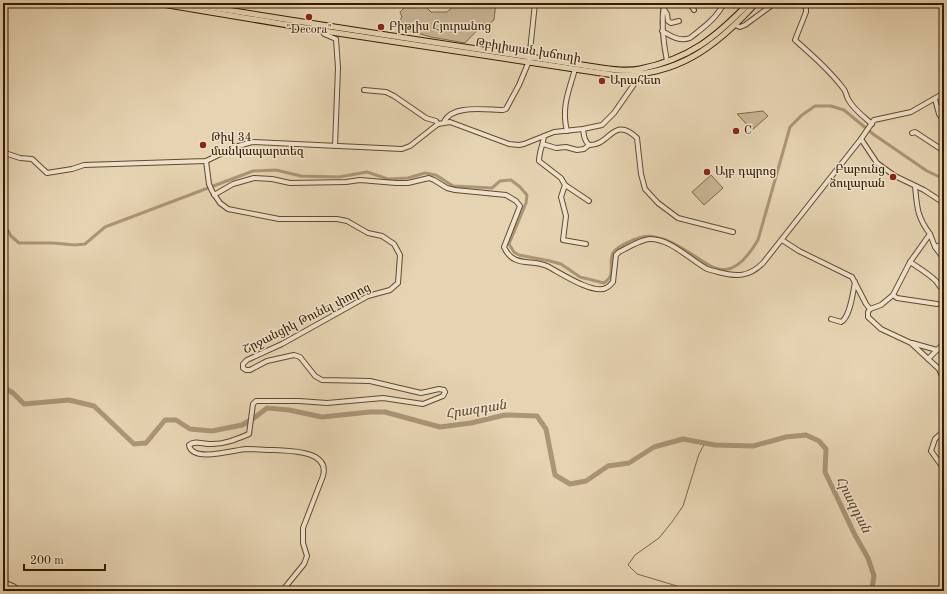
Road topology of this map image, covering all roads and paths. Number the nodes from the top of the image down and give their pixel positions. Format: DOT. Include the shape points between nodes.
graph roads {
  1 [pos="156,3"];
  2 [pos="183,3"];
  3 [pos="535,3"];
  4 [pos="664,3"];
  5 [pos="694,3"];
  6 [pos="724,3"];
  7 [pos="749,3"];
  8 [pos="756,3"];
  9 [pos="775,3"];
  10 [pos="804,3"];
  11 [pos="664,9"];
  12 [pos="694,10"];
  13 [pos="679,21"];
  14 [pos="735,26"];
  15 [pos="324,31"];
  16 [pos="662,32"];
  17 [pos="529,59"];
  18 [pos="667,61"];
  19 [pos="575,69"];
  20 [pos="639,72"];
  21 [pos="364,90"];
  22 [pos="944,93"];
  23 [pos="935,99"];
  24 [pos="944,121"];
  25 [pos="444,122"];
  26 [pos="438,124"];
  27 [pos="871,125"];
  28 [pos="583,129"];
  29 [pos="567,130"];
  30 [pos="3,131"];
  31 [pos="912,133"];
  32 [pos="544,136"];
  33 [pos="863,137"];
  34 [pos="543,144"];
  35 [pos="589,145"];
  36 [pos="335,146"];
  37 [pos="3,147"];
  38 [pos="944,151"];
  39 [pos="206,161"];
  40 [pos="565,185"];
  41 [pos="915,186"];
  42 [pos="213,193"];
  43 [pos="589,201"];
  44 [pos="944,203"];
  45 [pos="733,232"];
  46 [pos="930,234"];
  47 [pos="782,240"];
  48 [pos="586,244"];
  49 [pos="944,244"];
  50 [pos="935,248"];
  51 [pos="944,259"];
  52 [pos="910,262"];
  53 [pos="855,282"];
  54 [pos="944,291"];
  55 [pos="894,295"];
  56 [pos="937,304"];
  57 [pos="870,309"];
  58 [pos="831,319"];
  59 [pos="911,343"];
  60 [pos="944,343"];
  61 [pos="937,350"];
  62 [pos="928,359"];
  63 [pos="944,381"];
  64 [pos="944,431"];
  65 [pos="944,469"];
  66 [pos="3,582"];
  67 [pos="20,591"];
  68 [pos="282,591"];
  1 -- 15 [label="main road, Թբիլիսյան խճուղի"];
  2 -- 17 [label="main road, Թբիլիսյան խճուղի"];
  3 -- 17 [label="street"];
  4 -- 11 [label="street"];
  5 -- 12 [label="street"];
  6 -- 16 [label="street" via="712,22 686,40"];
  7 -- 18 [label="main road, Թբիլիսյան խճուղի" via="726,27 704,44"];
  8 -- 14 [label="main road, Թբիլիսյան խճուղի"];
  9 -- 14 [label="street" via="745,25"];
  10 -- 27 [label="street" via="806,12 795,40 830,72 845,90 849,101"];
  11 -- 13 [label="street" via="668,21"];
  11 -- 16 [label="street"];
  14 -- 20 [label="main road, Թբիլիսյան խճուղի" via="696,55 668,67"];
  15 -- 17 [label="main road, Թբիլիսյան խճուղի"];
  15 -- 36 [label="street" via="324,34 336,39 338,68"];
  16 -- 18 [label="street"];
  17 -- 19 [label="main road, Թբիլիսյան խճուղի"];
  17 -- 20 [label="main road, Թբիլիսյան խճուղի"];
  17 -- 25 [label="street" via="506,109 461,110 446,117"];
  18 -- 20 [label="main road, Թբիլիսյան խճուղի"];
  19 -- 20 [label="main road, Թբիլիսյան խճուղի" via="614,75"];
  19 -- 29 [label="street" via="565,104 564,119"];
  20 -- 28 [label="street" via="637,80 607,121"];
  21 -- 26 [label="street" via="386,92"];
  22 -- 23 [label="street"];
  23 -- 24 [label="street"];
  23 -- 27 [label="street" via="911,112 874,120"];
  25 -- 26 [label="street"];
  25 -- 32 [label="street" via="513,145 524,144"];
  26 -- 36 [label="street" via="410,146 402,149"];
  27 -- 33 [label="street"];
  28 -- 29 [label="street"];
  28 -- 35 [label="street" via="585,142"];
  29 -- 32 [label="street"];
  30 -- 37 [label="street"];
  31 -- 38 [label="street" via="915,132"];
  32 -- 34 [label="street"];
  33 -- 41 [label="street" via="877,163"];
  33 -- 47 [label="street"];
  34 -- 35 [label="street" via="577,150"];
  34 -- 40 [label="street" via="539,161 561,178"];
  35 -- 45 [label="street" via="594,145 616,129 632,133 638,140 645,189 658,203 678,218"];
  36 -- 39 [label="street" via="252,142"];
  37 -- 39 [label="street" via="5,153 32,159 47,173 84,165"];
  39 -- 42 [label="street, Շրջանցիկ Թունել փողոց"];
  40 -- 43 [label="street"];
  40 -- 48 [label="street" via="561,198 566,216 563,240"];
  41 -- 44 [label="street"];
  41 -- 46 [label="street" via="918,211 922,223"];
  42 -- 47 [label="street" via="254,178 290,183 360,180 408,183 428,178 455,190 506,195 520,206 504,247 506,252 516,261 545,266 582,285 601,290 613,282 616,255 648,239 674,246 708,269 741,276 760,265"];
  42 -- 68 [label="street, Շրջանցիկ Թունել փողոց" via="220,203 232,211 279,219 337,219 348,222 389,240 400,255 399,280 393,288 368,296 282,344 247,360 242,364 244,369 250,370 267,361 294,355 300,357 315,376 322,380 370,381 421,393 439,389 445,392 443,396 423,404 383,398 327,403 256,402 253,404 249,434 211,444 193,442 189,445 192,452 207,455 244,449 298,451 314,456 320,462 324,472 302,532 307,556 304,564"];
  46 -- 50 [label="street"];
  46 -- 52 [label="street"];
  47 -- 53 [label="street" via="799,251 852,276"];
  49 -- 50 [label="street"];
  50 -- 51 [label="street"];
  52 -- 54 [label="street"];
  52 -- 55 [label="street"];
  53 -- 57 [label="street"];
  53 -- 58 [label="street" via="845,320 841,322"];
  55 -- 56 [label="street" via="897,298"];
  55 -- 57 [label="street" via="881,305"];
  57 -- 59 [label="street" via="868,318 881,329"];
  59 -- 61 [label="street"];
  59 -- 62 [label="street"];
  60 -- 61 [label="street"];
  61 -- 62 [label="street"];
  62 -- 63 [label="street" via="939,369"];
  64 -- 65 [label="street" via="935,439 931,451"];
  66 -- 67 [label="street"];
}
